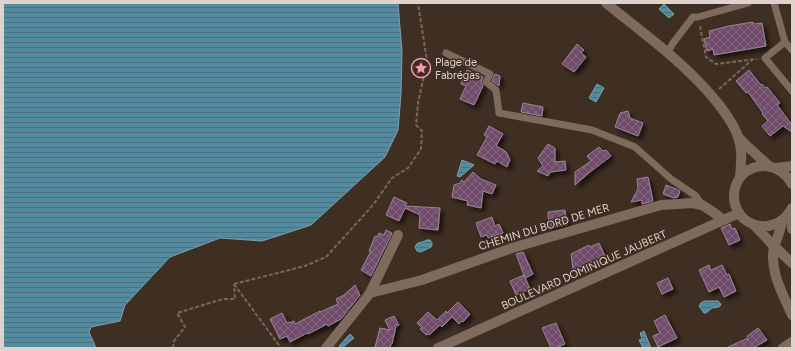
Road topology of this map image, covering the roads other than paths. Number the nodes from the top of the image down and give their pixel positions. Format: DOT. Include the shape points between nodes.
graph roads {
  1 [pos="748,3"];
  2 [pos="774,3"];
  3 [pos="613,5"];
  4 [pos="785,42"];
  5 [pos="792,50"];
  6 [pos="668,52"];
  7 [pos="446,53"];
  8 [pos="792,91"];
  9 [pos="738,136"];
  10 [pos="792,166"];
  11 [pos="772,167"];
  12 [pos="740,177"];
  13 [pos="792,184"];
  14 [pos="702,205"];
  15 [pos="791,210"];
  16 [pos="739,213"];
  17 [pos="723,220"];
  18 [pos="782,220"];
  19 [pos="753,224"];
  20 [pos="792,229"];
  21 [pos="398,235"];
  22 [pos="774,247"];
  23 [pos="792,263"];
  24 [pos="370,293"];
  25 [pos="792,315"];
  26 [pos="792,342"];
  27 [pos="326,348"];
  28 [pos="438,348"];
  29 [pos="783,348"];
  1 -- 6 [label="lane" via="698,17 693,16"];
  2 -- 4 [label="lane"];
  3 -- 6 [label="street"];
  4 -- 5 [label="lane"];
  4 -- 8 [label="lane" via="764,58"];
  6 -- 9 [label="street" via="712,95 726,113"];
  7 -- 14 [label="lane" via="490,74 486,82 496,90 499,113 592,130 635,146 670,179 696,196"];
  9 -- 11 [label="street"];
  9 -- 12 [label="street" via="741,149"];
  10 -- 11 [label="street"];
  11 -- 12 [label="street" via="759,166"];
  11 -- 13 [label="street" via="782,171"];
  12 -- 16 [label="street" via="734,191"];
  14 -- 17 [label="street"];
  14 -- 24 [label="street, CHEMIN DU BORD DE MER" via="661,205 512,248 422,280"];
  15 -- 18 [label="street"];
  15 -- 20 [label="street"];
  16 -- 17 [label="street, BOULEVARD DOMINIQUE JAUBERT"];
  16 -- 19 [label="street"];
  17 -- 28 [label="street, BOULEVARD DOMINIQUE JAUBERT"];
  18 -- 19 [label="street" via="765,226"];
  18 -- 22 [label="street"];
  19 -- 22 [label="street"];
  21 -- 24 [label="street"];
  22 -- 23 [label="street"];
  22 -- 25 [label="street" via="774,273"];
  24 -- 27 [label="street"];
  26 -- 29 [label="street"];
}
